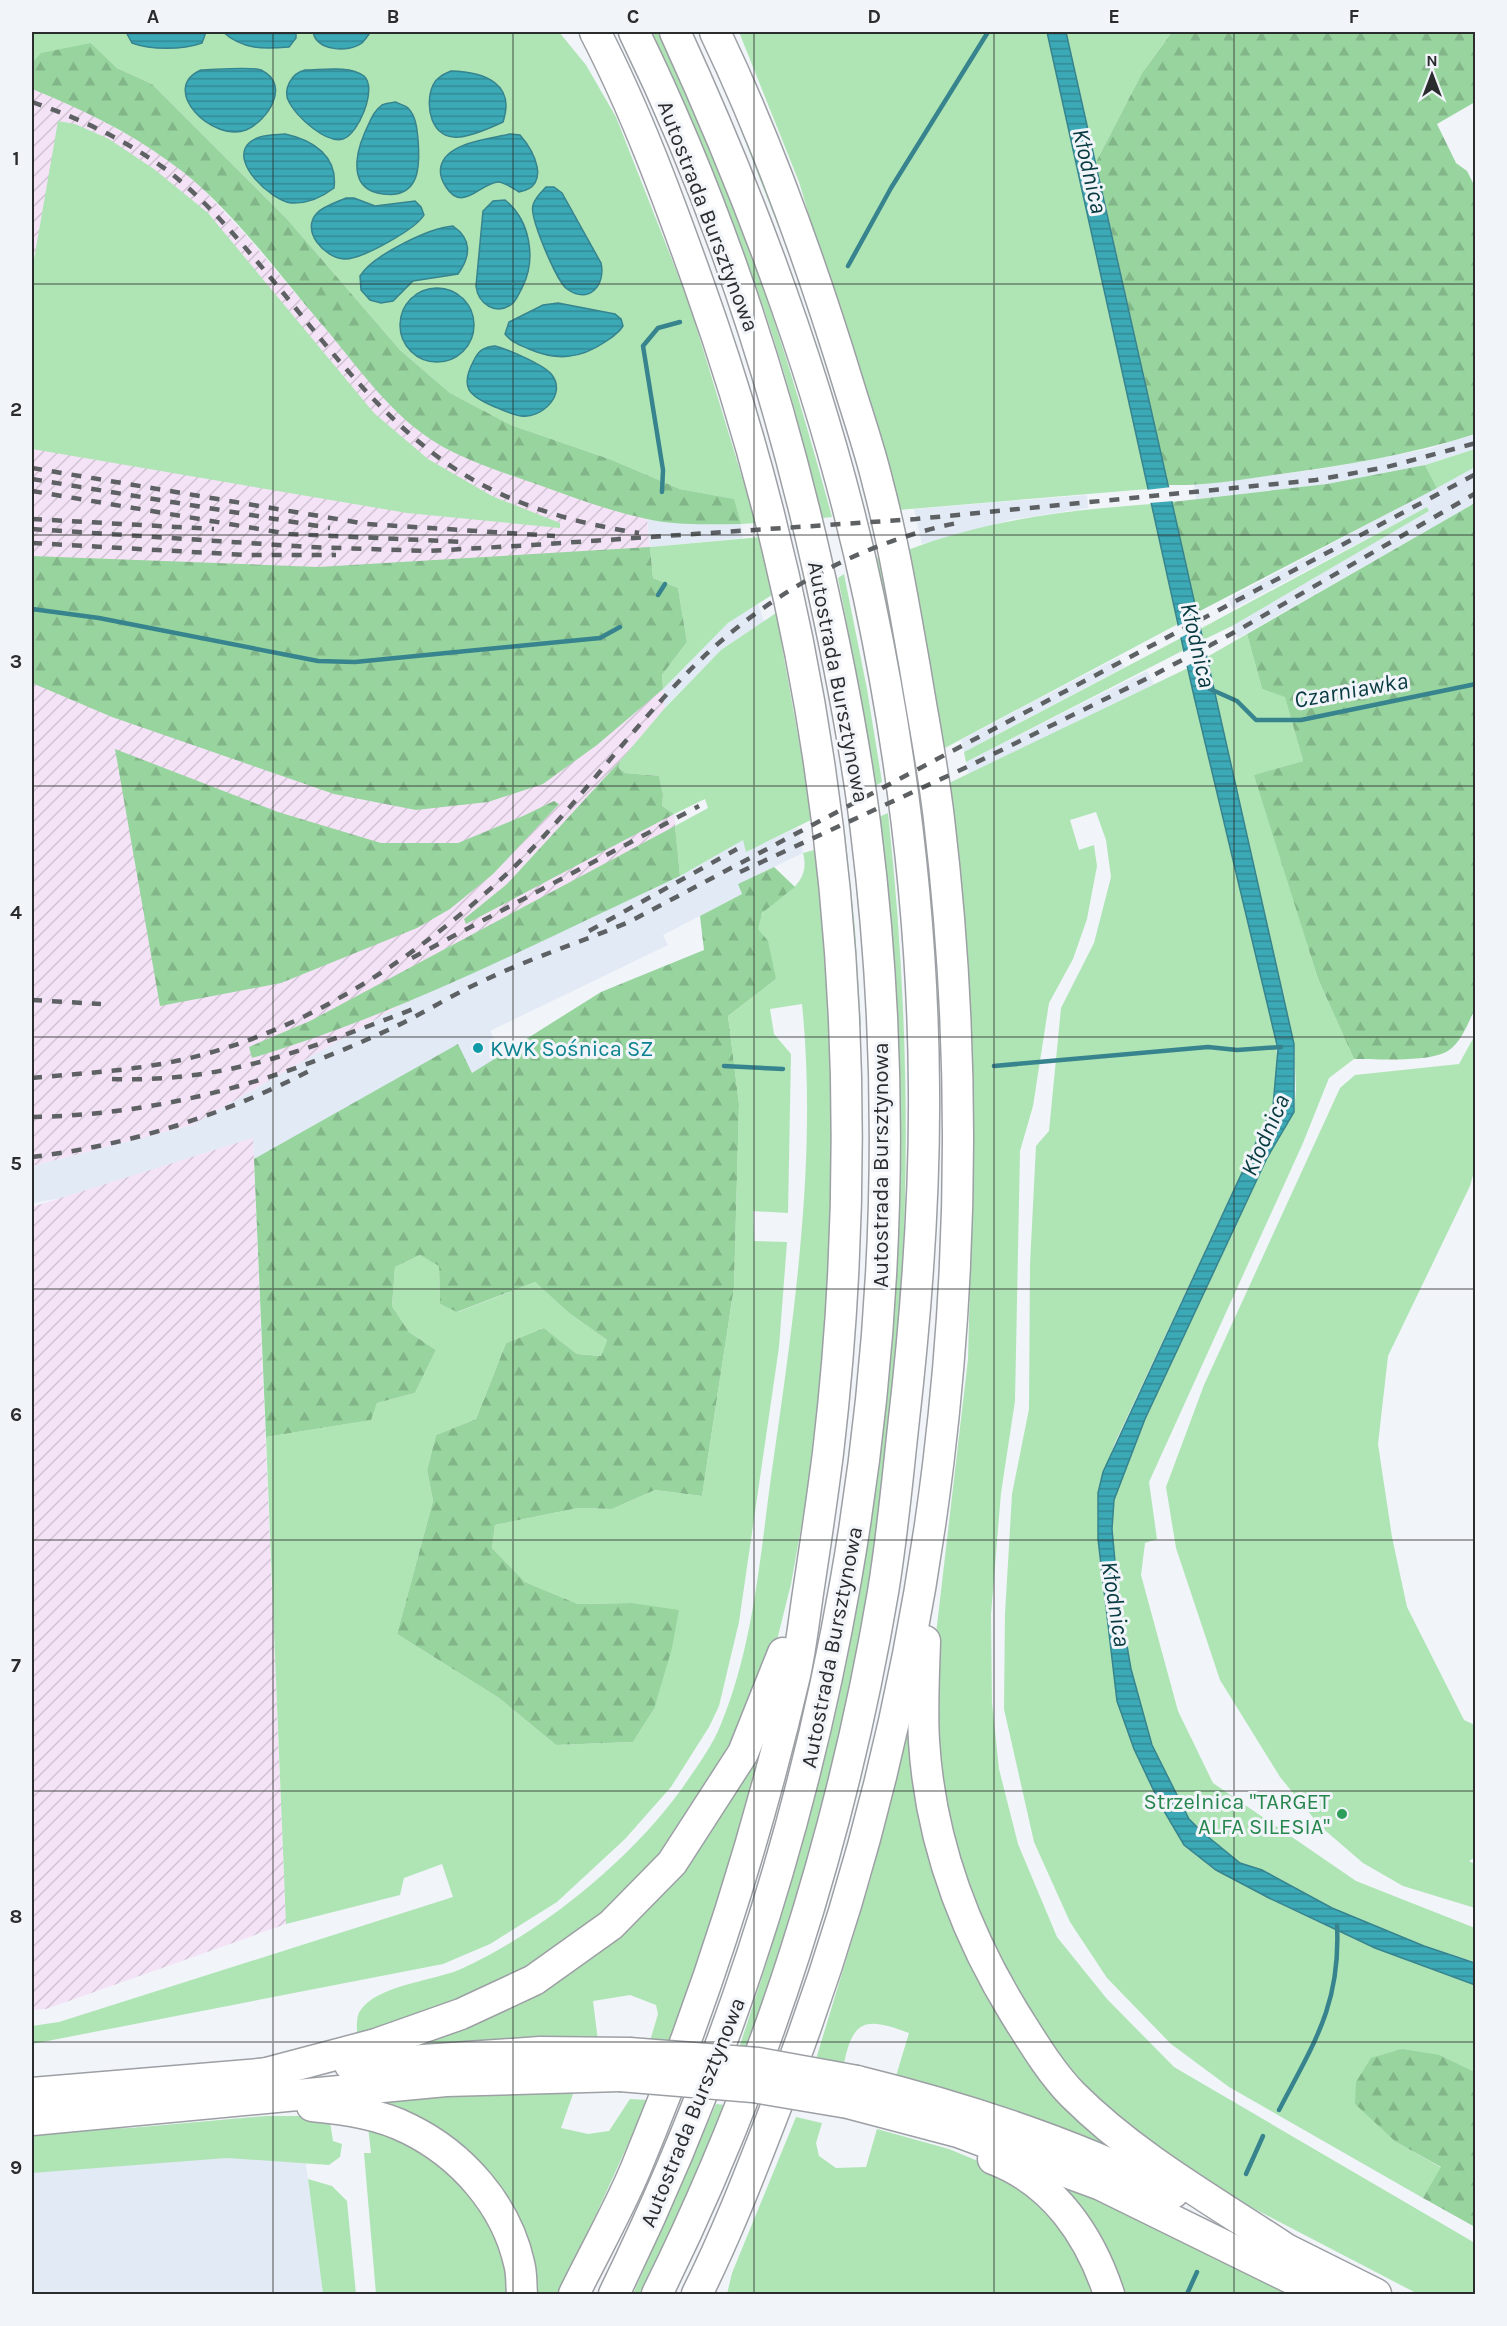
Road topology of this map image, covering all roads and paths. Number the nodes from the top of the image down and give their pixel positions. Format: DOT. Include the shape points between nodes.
graph roads {
  1 [pos="573,32"];
  2 [pos="595,32"];
  3 [pos="634,32"];
  4 [pos="675,32"];
  5 [pos="715,32"];
  6 [pos="728,32"];
  7 [pos="743,92"];
  8 [pos="630,111"];
  9 [pos="928,1542"];
  10 [pos="809,1586"];
  11 [pos="259,2087"];
  12 [pos="852,2092"];
  13 [pos="32,2093"];
  14 [pos="886,2112"];
  15 [pos="32,2120"];
  16 [pos="737,2207"];
  17 [pos="1283,2247"];
  18 [pos="522,2295"];
  19 [pos="574,2295"];
  20 [pos="614,2295"];
  21 [pos="657,2295"];
  22 [pos="697,2295"];
  23 [pos="717,2295"];
  24 [pos="1109,2295"];
  25 [pos="1323,2295"];
  26 [pos="1376,2295"];
  1 -- 8 [label="highway"];
  2 -- 8 [label="highway"];
  3 -- 20 [label="highway, Autostrada Bursztynowa" via="709,207 761,354 803,500 827,606 867,835 879,977 884,1179 879,1303 862,1484 834,1649 808,1764 773,1895 699,2107"];
  4 -- 21 [label="highway, Autostrada Bursztynowa" via="744,191 790,317 869,596 906,825 921,984 924,1090 918,1270 909,1374 884,1588 853,1743 813,1894 765,2040 729,2140"];
  5 -- 7 [label="highway"];
  6 -- 7 [label="highway"];
  7 -- 9 [label="highway" via="824,304 878,482 901,589 939,816 953,969 958,1082 957,1244 944,1416"];
  8 -- 10 [label="highway" via="712,322 767,504 798,635 828,830 845,1028 846,1209 837,1375"];
  9 -- 16 [label="highway" via="893,1727 856,1875 815,2006"];
  9 -- 17 [label="highway" via="923,1698 929,1788 945,1862 969,1932 1026,2031 1072,2094 1135,2149"];
  10 -- 11 [label="highway" via="743,1753 672,1863 611,1926 534,1980 461,2014"];
  10 -- 19 [label="highway" via="796,1671 723,1931 634,2173"];
  11 -- 12 [label="highway, bridge" via="454,2056 540,2052 624,2064 758,2062"];
  11 -- 13 [label="highway"];
  11 -- 15 [label="highway"];
  11 -- 18 [label="highway" via="408,2128 468,2170 504,2219 519,2263"];
  12 -- 14 [label="highway"];
  12 -- 17 [label="highway" via="967,2109 1059,2142 1128,2171"];
  14 -- 24 [label="highway" via="1004,2163 1035,2182 1082,2233"];
  14 -- 25 [label="highway" via="979,2139 1101,2185"];
  16 -- 22 [label="highway"];
  16 -- 23 [label="highway"];
  17 -- 26 [label="highway"];
}
